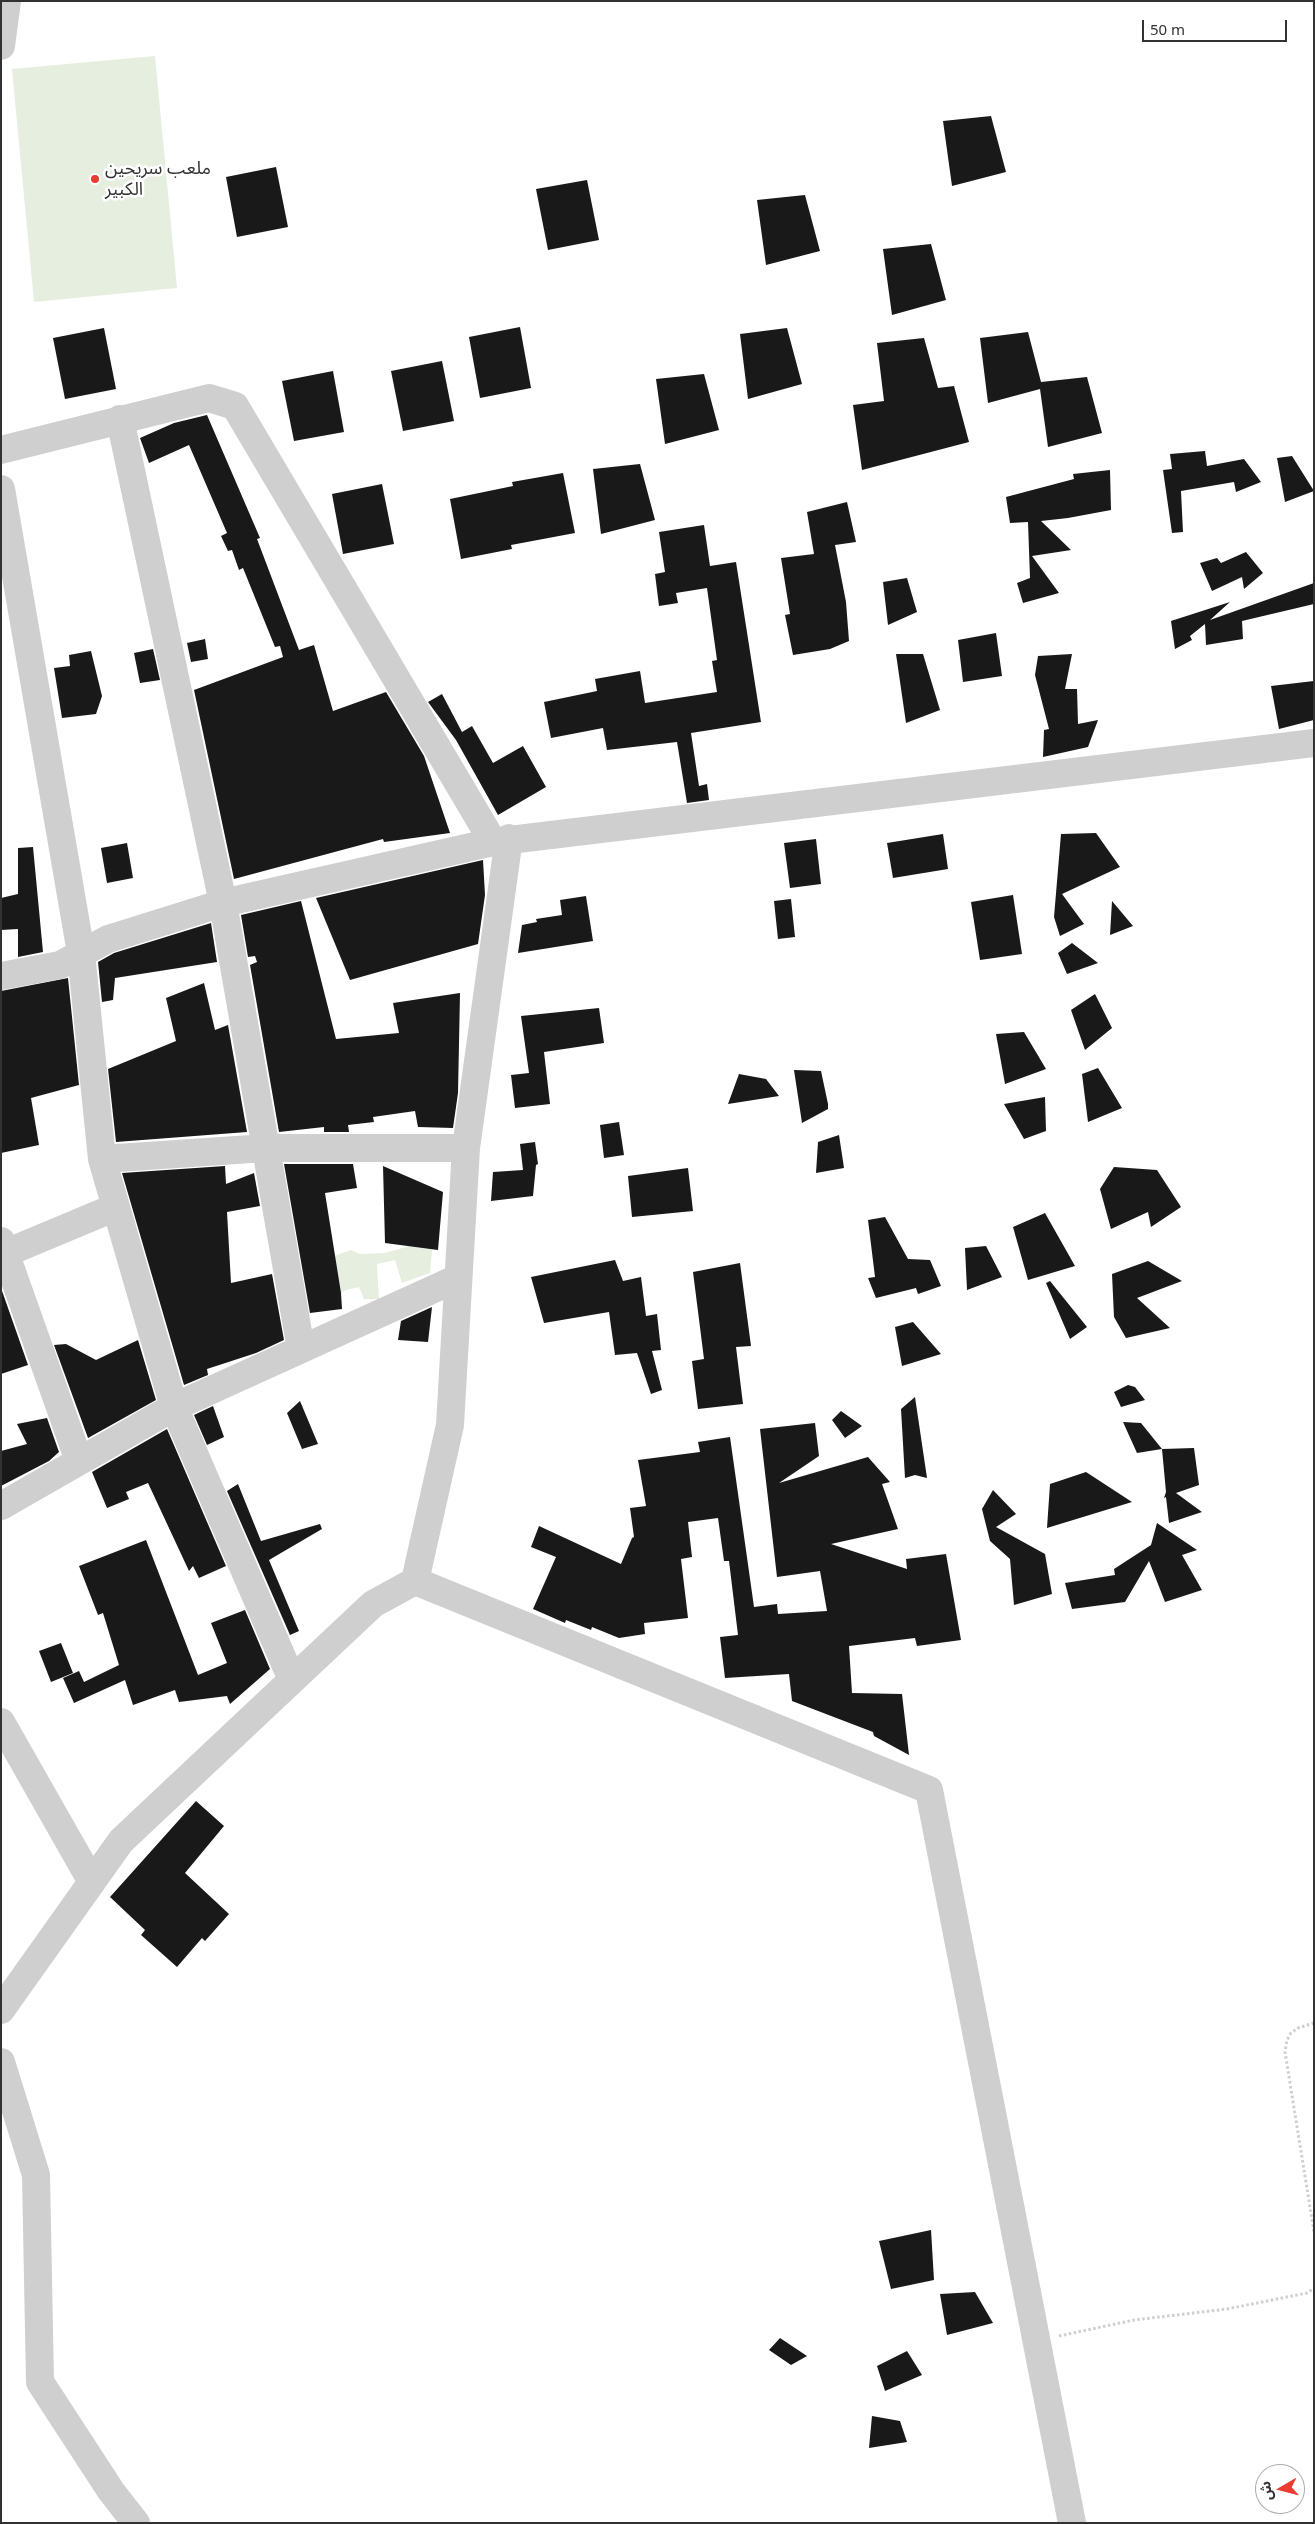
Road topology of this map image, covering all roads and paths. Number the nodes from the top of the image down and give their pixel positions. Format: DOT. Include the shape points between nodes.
graph roads {
  1 [pos="7,1"];
  2 [pos="1,46"];
  3 [pos="120,419"];
  4 [pos="1,450"];
  5 [pos="1,489"];
  6 [pos="1314,742"];
  7 [pos="501,840"];
  8 [pos="223,903"];
  9 [pos="81,953"];
  10 [pos="1,976"];
  11 [pos="266,1148"];
  12 [pos="466,1148"];
  13 [pos="102,1158"];
  14 [pos="116,1207"];
  15 [pos="3,1250"];
  16 [pos="458,1278"];
  17 [pos="301,1349"];
  18 [pos="174,1407"];
  19 [pos="79,1461"];
  20 [pos="1,1506"];
  21 [pos="415,1581"];
  22 [pos="292,1680"];
  23 [pos="1,1722"];
  24 [pos="92,1882"];
  25 [pos="1,2010"];
  26 [pos="1314,2023"];
  27 [pos="1,2062"];
  28 [pos="1314,2232"];
  29 [pos="1314,2288"];
  30 [pos="1036,2340"];
  31 [pos="136,2523"];
  32 [pos="1072,2523"];
  1 -- 2 [label="street"];
  3 -- 4 [label="street"];
  3 -- 7 [label="street" via="209,398 235,406"];
  3 -- 8 [label="street"];
  5 -- 9 [label="street"];
  6 -- 7 [label="street"];
  7 -- 8 [label="street"];
  7 -- 12 [label="street"];
  8 -- 9 [label="street" via="108,940"];
  8 -- 11 [label="street"];
  9 -- 10 [label="street" via="60,965"];
  9 -- 13 [label="street"];
  11 -- 12 [label="street"];
  11 -- 13 [label="street"];
  11 -- 17 [label="street"];
  12 -- 16 [label="street"];
  13 -- 14 [label="street"];
  14 -- 15 [label="street"];
  14 -- 18 [label="street"];
  15 -- 19 [label="street"];
  16 -- 17 [label="street"];
  16 -- 21 [label="street" via="450,1425"];
  17 -- 18 [label="street"];
  18 -- 19 [label="street"];
  18 -- 22 [label="street"];
  19 -- 20 [label="street"];
  21 -- 22 [label="street" via="373,1604"];
  21 -- 30 [label="street" via="929,1790"];
  22 -- 24 [label="street" via="121,1840"];
  23 -- 24 [label="street"];
  24 -- 25 [label="street"];
  26 -- 28 [label="path" via="1291,2033 1285,2052"];
  27 -- 31 [label="street" via="36,2175 40,2382 111,2492"];
  29 -- 30 [label="path" via="1307,2294 1227,2309 1134,2320"];
  30 -- 32 [label="street"];
}
